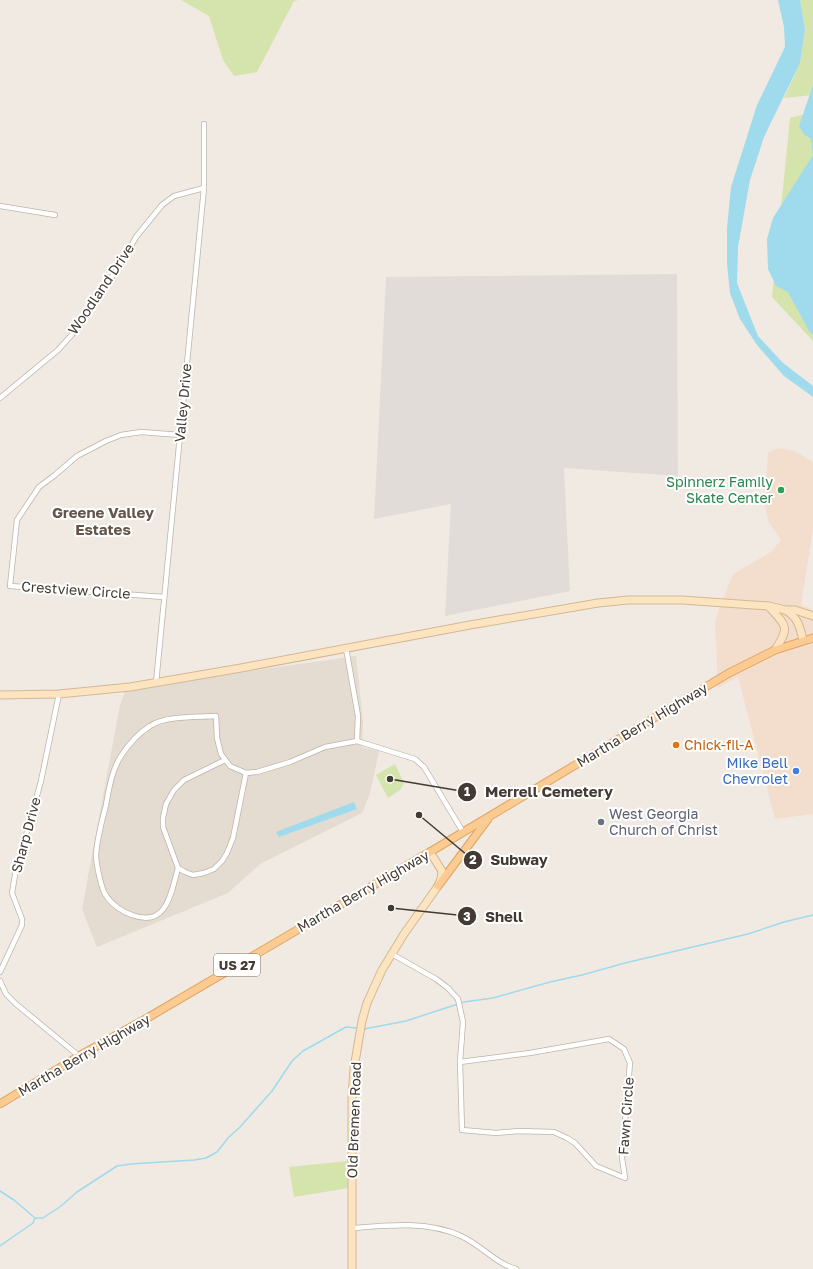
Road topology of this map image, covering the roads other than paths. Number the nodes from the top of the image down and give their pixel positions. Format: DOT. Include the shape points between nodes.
graph roads {
  1 [pos="204,124"];
  2 [pos="204,188"];
  3 [pos="0,206"];
  4 [pos="55,215"];
  5 [pos="0,398"];
  6 [pos="180,435"];
  7 [pos="164,597"];
  8 [pos="769,606"];
  9 [pos="795,613"];
  10 [pos="813,616"];
  11 [pos="813,638"];
  12 [pos="803,640"];
  13 [pos="346,648"];
  14 [pos="775,650"];
  15 [pos="156,683"];
  16 [pos="59,694"];
  17 [pos="0,695"];
  18 [pos="357,742"];
  19 [pos="225,760"];
  20 [pos="246,772"];
  21 [pos="491,815"];
  22 [pos="462,832"];
  23 [pos="430,852"];
  24 [pos="178,868"];
  25 [pos="438,886"];
  26 [pos="392,954"];
  27 [pos="0,972"];
  28 [pos="0,981"];
  29 [pos="79,1056"];
  30 [pos="460,1062"];
  31 [pos="0,1104"];
  32 [pos="353,1228"];
  33 [pos="352,1269"];
  34 [pos="516,1269"];
  1 -- 2 [label="street, Valley Drive"];
  2 -- 5 [label="street, Woodland Drive" via="174,196 162,205 136,237 77,329 58,350"];
  2 -- 6 [label="street, Valley Drive"];
  3 -- 4 [label="street"];
  6 -- 7 [label="street, Valley Drive"];
  6 -- 7 [label="street, Crestview Circle" via="141,432 116,437 77,456 40,487 17,520 10,586"];
  7 -- 15 [label="street, Valley Drive"];
  8 -- 9 [label="main road"];
  8 -- 13 [label="main road" via="682,600 628,600 598,603"];
  8 -- 14 [label="main road" via="782,620 785,628 784,636"];
  9 -- 10 [label="main road"];
  9 -- 12 [label="main road"];
  11 -- 12 [label="main road, Martha Berry Highway / US 27"];
  12 -- 14 [label="main road, Martha Berry Highway / US 27"];
  13 -- 15 [label="main road"];
  13 -- 18 [label="street" via="358,716"];
  14 -- 21 [label="main road, Martha Berry Highway / US 27" via="734,670"];
  15 -- 16 [label="main road"];
  16 -- 17 [label="main road"];
  16 -- 27 [label="street, Sharp Drive" via="41,781 12,893 22,925"];
  18 -- 20 [label="street" via="326,747 290,762 257,772"];
  18 -- 22 [label="street" via="415,759 424,767"];
  19 -- 20 [label="street" via="230,766"];
  19 -- 24 [label="street" via="184,780 166,804 163,827"];
  19 -- 24 [label="street" via="217,738 216,716 167,719 151,725 131,743 121,756 113,774 97,848 97,862 104,893 124,912 138,918 150,919 160,914 168,902"];
  20 -- 24 [label="street" via="228,853 214,869 204,873 193,874"];
  21 -- 22 [label="main road, Martha Berry Highway / US 27"];
  21 -- 25 [label="main road"];
  22 -- 23 [label="main road, Martha Berry Highway / US 27"];
  23 -- 25 [label="main road, Old Bremen Road" via="442,871"];
  23 -- 29 [label="main road, Martha Berry Highway / US 27"];
  25 -- 26 [label="main road, Old Bremen Road"];
  26 -- 30 [label="street, Fawn Circle" via="436,979 458,999 463,1022"];
  26 -- 32 [label="main road, Old Bremen Road" via="375,984 362,1021 353,1078"];
  28 -- 29 [label="street" via="6,994 16,1004"];
  29 -- 31 [label="main road, Martha Berry Highway / US 27"];
  30 -- 30 [label="street, Fawn Circle" via="462,1130 496,1133 554,1132 575,1144 596,1166 626,1178 622,1158 630,1063 624,1049 609,1039"];
  32 -- 33 [label="main road, Old Bremen Road"];
  32 -- 34 [label="street" via="393,1225 441,1229 462,1237 491,1257"];
}
